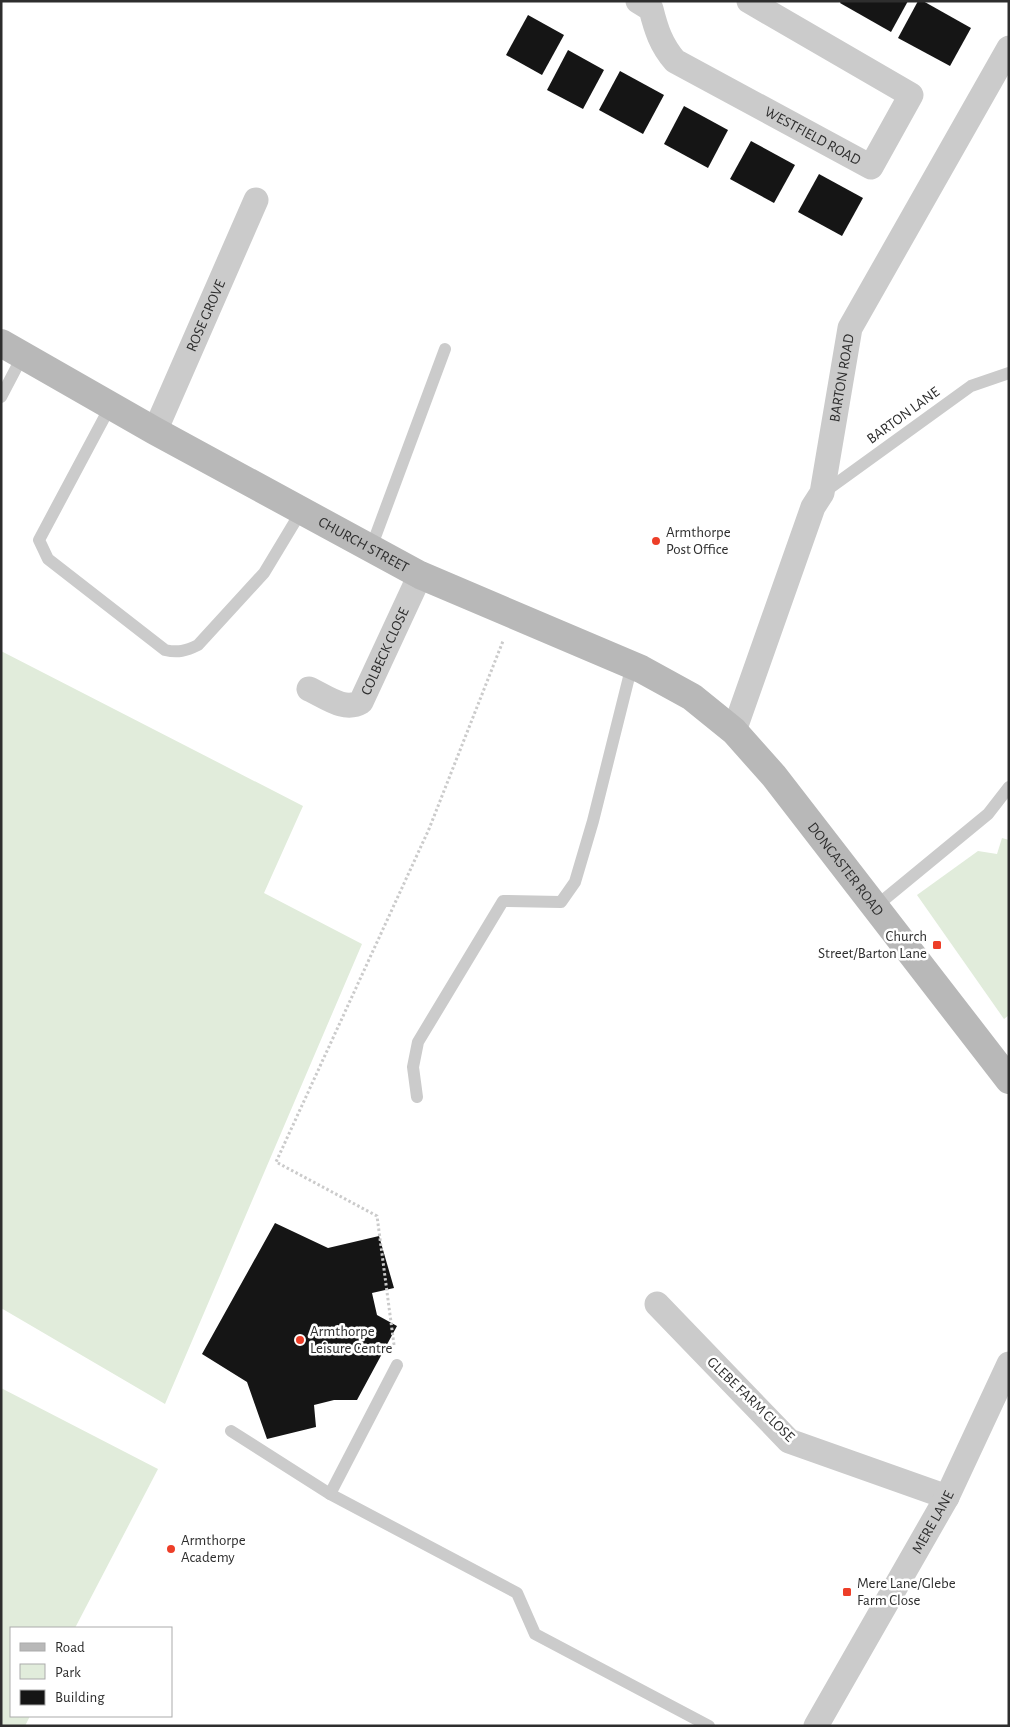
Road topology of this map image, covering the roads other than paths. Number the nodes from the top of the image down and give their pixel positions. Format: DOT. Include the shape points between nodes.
graph roads {
  1 [pos="749,1"];
  2 [pos="651,4"];
  3 [pos="1009,48"];
  4 [pos="256,200"];
  5 [pos="12,349"];
  6 [pos="445,349"];
  7 [pos="1009,373"];
  8 [pos="1,397"];
  9 [pos="111,405"];
  10 [pos="155,431"];
  11 [pos="822,493"];
  12 [pos="302,510"];
  13 [pos="371,548"];
  14 [pos="420,575"];
  15 [pos="632,665"];
  16 [pos="309,689"];
  17 [pos="734,730"];
  18 [pos="1009,787"];
  19 [pos="875,907"];
  20 [pos="1009,1080"];
  21 [pos="417,1098"];
  22 [pos="657,1304"];
  23 [pos="1009,1364"];
  24 [pos="397,1366"];
  25 [pos="231,1431"];
  26 [pos="330,1494"];
  27 [pos="947,1497"];
  28 [pos="709,1726"];
  29 [pos="816,1726"];
  1 -- 2 [label="street, WESTFIELD ROAD" via="911,95 871,167 675,61 658,34"];
  3 -- 11 [label="street, BARTON ROAD" via="850,328"];
  4 -- 10 [label="street, ROSE GROVE"];
  5 -- 8 [label="lane"];
  5 -- 9 [label="street, CHURCH STREET"];
  6 -- 13 [label="lane"];
  7 -- 11 [label="lane, BARTON LANE" via="971,386"];
  9 -- 10 [label="street, CHURCH STREET"];
  9 -- 12 [label="lane" via="39,540 48,559 165,650 180,652 198,646 264,573"];
  10 -- 12 [label="street, CHURCH STREET"];
  11 -- 17 [label="street, BARTON ROAD" via="812,507"];
  12 -- 13 [label="street, CHURCH STREET"];
  13 -- 14 [label="street, CHURCH STREET"];
  14 -- 15 [label="street, CHURCH STREET"];
  14 -- 16 [label="street, COLBECK CLOSE" via="361,702 346,707"];
  15 -- 17 [label="street, CHURCH STREET" via="692,697"];
  15 -- 21 [label="lane" via="575,882 561,902 503,901 418,1042 413,1067"];
  17 -- 19 [label="street, DONCASTER ROAD" via="774,776"];
  18 -- 19 [label="lane" via="988,814"];
  19 -- 20 [label="street, DONCASTER ROAD"];
  22 -- 27 [label="street, GLEBE FARM CLOSE" via="789,1440"];
  23 -- 27 [label="street, MERE LANE"];
  24 -- 26 [label="lane"];
  25 -- 26 [label="lane"];
  26 -- 28 [label="lane" via="517,1593 535,1634"];
  27 -- 29 [label="street, MERE LANE"];
}
